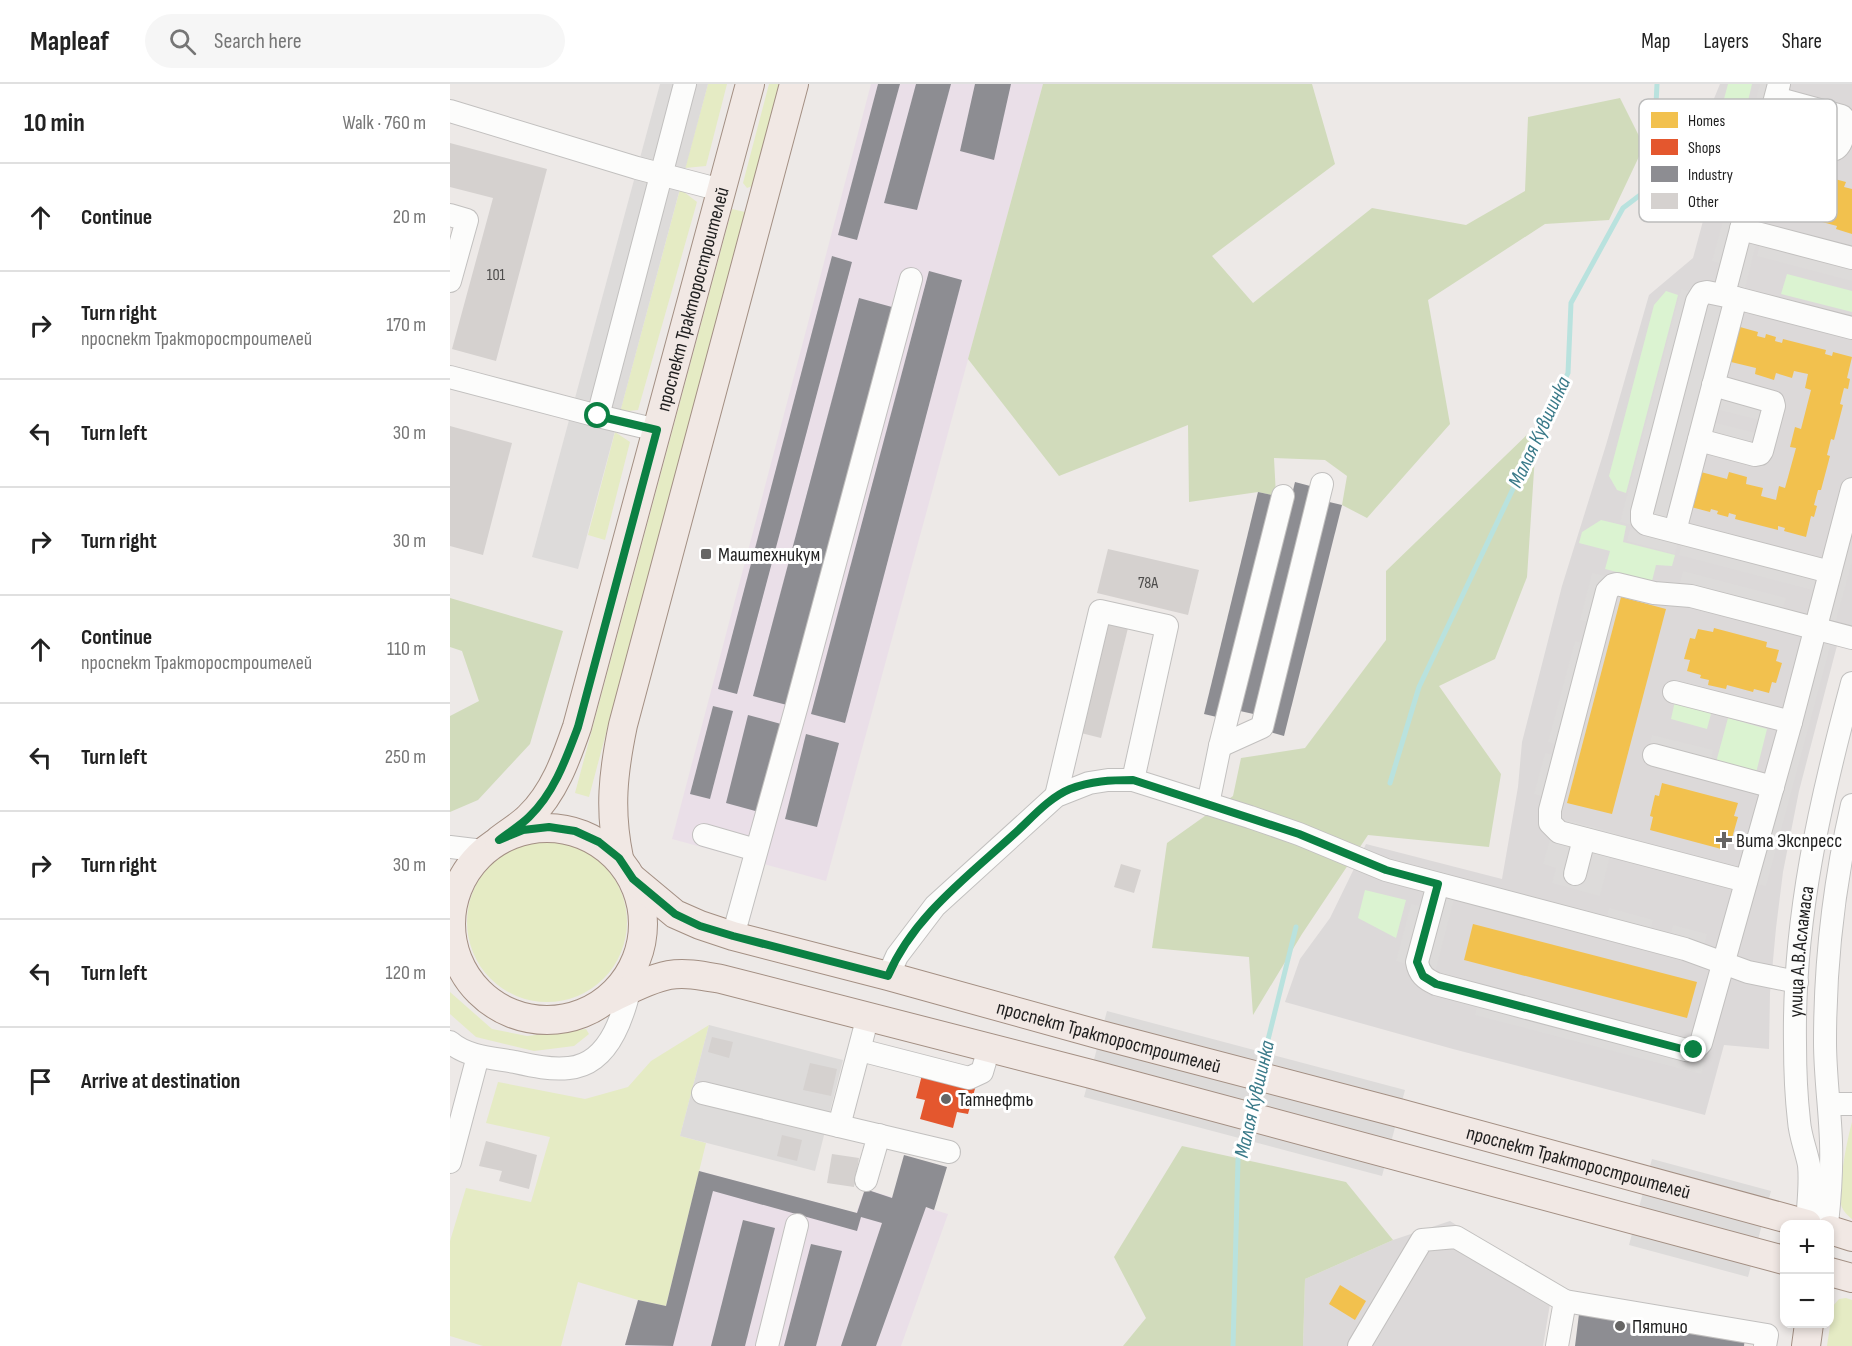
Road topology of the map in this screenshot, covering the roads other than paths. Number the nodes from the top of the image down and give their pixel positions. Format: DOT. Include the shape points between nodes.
graph roads {
  1 [pos="685,84"];
  2 [pos="750,84"];
  3 [pos="794,84"];
  4 [pos="1777,91"];
  5 [pos="1798,99"];
  6 [pos="450,111"];
  7 [pos="1837,114"];
  8 [pos="1837,149"];
  9 [pos="661,174"];
  10 [pos="721,190"];
  11 [pos="762,202"];
  12 [pos="450,215"];
  13 [pos="1743,222"];
  14 [pos="1741,229"];
  15 [pos="1852,258"];
  16 [pos="911,279"];
  17 [pos="450,281"];
  18 [pos="1730,296"];
  19 [pos="1852,328"];
  20 [pos="450,376"];
  21 [pos="1713,385"];
  22 [pos="598,416"];
  23 [pos="657,430"];
  24 [pos="1699,440"];
  25 [pos="1322,484"];
  26 [pos="1852,489"];
  27 [pos="1282,496"];
  28 [pos="1675,531"];
  29 [pos="1830,572"];
  30 [pos="1816,629"];
  31 [pos="1852,638"];
  32 [pos="1852,683"];
  33 [pos="1674,692"];
  34 [pos="1791,722"];
  35 [pos="1220,746"];
  36 [pos="1654,756"];
  37 [pos="1133,780"];
  38 [pos="1773,787"];
  39 [pos="1056,796"];
  40 [pos="1208,804"];
  41 [pos="1850,813"];
  42 [pos="1818,815"];
  43 [pos="704,835"];
  44 [pos="1584,839"];
  45 [pos="491,845"];
  46 [pos="450,847"];
  47 [pos="756,850"];
  48 [pos="626,869"];
  49 [pos="1575,874"];
  50 [pos="1746,881"];
  51 [pos="1438,884"];
  52 [pos="450,915"];
  53 [pos="733,936"];
  54 [pos="451,942"];
  55 [pos="1723,962"];
  56 [pos="888,976"];
  57 [pos="1797,982"];
  58 [pos="624,984"];
  59 [pos="868,1016"];
  60 [pos="450,1042"];
  61 [pos="989,1048"];
  62 [pos="860,1050"];
  63 [pos="478,1056"];
  64 [pos="703,1093"];
  65 [pos="1829,1104"];
  66 [pos="1852,1104"];
  67 [pos="839,1126"];
  68 [pos="879,1135"];
  69 [pos="949,1152"];
  70 [pos="450,1162"];
  71 [pos="866,1180"];
  72 [pos="1790,1220"];
  73 [pos="1807,1220"];
  74 [pos="1827,1220"];
  75 [pos="797,1225"];
  76 [pos="1834,1231"];
  77 [pos="1852,1237"];
  78 [pos="1780,1259"];
  79 [pos="1834,1273"];
  80 [pos="1852,1278"];
  81 [pos="1564,1301"];
  82 [pos="1808,1328"];
  83 [pos="767,1346"];
  84 [pos="1359,1346"];
  85 [pos="1557,1346"];
  86 [pos="1765,1346"];
  87 [pos="1806,1346"];
  1 -- 9 [label="street"];
  2 -- 10 [label="main road, проспект Тракторостроителей"];
  3 -- 11 [label="main road"];
  4 -- 5 [label="street"];
  6 -- 9 [label="street"];
  7 -- 8 [label="street" via="1846,122"];
  9 -- 10 [label="street"];
  9 -- 22 [label="street"];
  10 -- 11 [label="main road"];
  10 -- 23 [label="main road, проспект Тракторостроителей"];
  11 -- 48 [label="main road" via="619,743 612,792 613,830"];
  12 -- 17 [label="street" via="467,220"];
  13 -- 14 [label="street"];
  14 -- 15 [label="street"];
  14 -- 18 [label="street"];
  16 -- 47 [label="street"];
  18 -- 19 [label="street"];
  18 -- 21 [label="street"];
  18 -- 28 [label="street" via="1707,292 1697,301 1642,512 1646,524"];
  20 -- 22 [label="street"];
  21 -- 24 [label="street"];
  21 -- 24 [label="street" via="1773,402 1774,406 1760,454"];
  22 -- 23 [label="street"];
  23 -- 45 [label="main road, проспект Тракторостроителей" via="578,727 564,765 547,796 529,817"];
  24 -- 28 [label="street"];
  25 -- 35 [label="street" via="1262,727"];
  26 -- 29 [label="street"];
  27 -- 35 [label="street"];
  28 -- 29 [label="street"];
  29 -- 30 [label="street"];
  30 -- 31 [label="street"];
  30 -- 34 [label="street"];
  30 -- 44 [label="street" via="1691,596 1617,584 1610,588 1549,818 1559,832"];
  32 -- 42 [label="street, улица А.В.Асламаса"];
  33 -- 34 [label="street"];
  34 -- 38 [label="street"];
  35 -- 40 [label="street"];
  36 -- 38 [label="street"];
  37 -- 39 [label="street" via="1089,783"];
  37 -- 39 [label="street" via="1167,626 1100,611"];
  37 -- 40 [label="street"];
  38 -- 50 [label="street"];
  39 -- 56 [label="street" via="935,906 897,956"];
  40 -- 51 [label="street" via="1299,834 1386,870"];
  41 -- 42 [label="street"];
  41 -- 65 [label="street, улица А.В.Асламаса" via="1828,951 1825,1042"];
  42 -- 57 [label="street, улица А.В.Асламаса" via="1808,870"];
  43 -- 47 [label="street"];
  44 -- 49 [label="street"];
  44 -- 50 [label="street"];
  45 -- 46 [label="street"];
  45 -- 48 [label="main road" via="523,830 567,829 599,842"];
  45 -- 52 [label="main road" via="467,869 456,890"];
  47 -- 53 [label="street"];
  48 -- 53 [label="main road, проспект Тракторостроителей" via="675,914"];
  48 -- 58 [label="main road" via="641,902 644,926 641,947"];
  50 -- 55 [label="street"];
  51 -- 55 [label="street"];
  51 -- 55 [label="street" via="1417,962 1423,976 1436,984 1689,1051 1701,1043"];
  52 -- 54 [label="main road"];
  53 -- 56 [label="main road, проспект Тракторостроителей"];
  54 -- 58 [label="main road" via="473,985 492,1003 516,1015 543,1020 569,1018 590,1010"];
  55 -- 57 [label="street" via="1755,974"];
  56 -- 72 [label="main road, проспект Тракторостроителей"];
  57 -- 73 [label="street, улица А.В.Асламаса" via="1798,1118 1809,1167"];
  58 -- 59 [label="main road, проспект Тракторостроителей" via="690,974"];
  58 -- 63 [label="street" via="621,1018 608,1044 592,1061 571,1068 548,1068"];
  59 -- 61 [label="main road, проспект Тракторостроителей"];
  59 -- 62 [label="street"];
  60 -- 63 [label="street"];
  61 -- 62 [label="street" via="982,1072 969,1078"];
  61 -- 78 [label="main road, проспект Тракторостроителей"];
  62 -- 67 [label="street"];
  63 -- 70 [label="street"];
  64 -- 67 [label="street"];
  65 -- 66 [label="street"];
  65 -- 74 [label="street, улица А.В.Асламаса" via="1832,1175"];
  67 -- 68 [label="street"];
  68 -- 69 [label="street"];
  68 -- 71 [label="street"];
  75 -- 83 [label="street"];
  76 -- 77 [label="main road"];
  79 -- 80 [label="main road"];
  81 -- 84 [label="street" via="1456,1237 1422,1240"];
  81 -- 85 [label="street"];
  81 -- 86 [label="street" via="1767,1335"];
  82 -- 87 [label="main road"];
}
